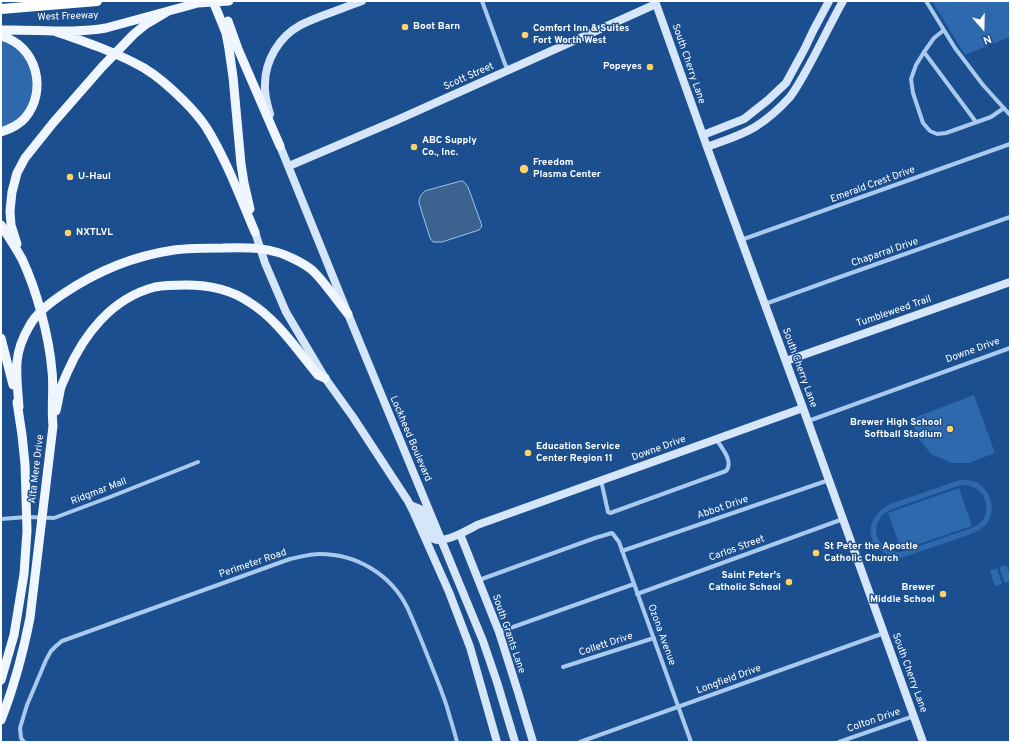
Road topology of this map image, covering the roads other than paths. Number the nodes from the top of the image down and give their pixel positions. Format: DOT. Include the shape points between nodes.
graph roads {
  1 [pos="97,1"];
  2 [pos="213,1"];
  3 [pos="220,1"];
  4 [pos="229,1"];
  5 [pos="362,1"];
  6 [pos="482,1"];
  7 [pos="829,1"];
  8 [pos="844,1"];
  9 [pos="926,1"];
  10 [pos="656,2"];
  11 [pos="1,9"];
  12 [pos="166,12"];
  13 [pos="221,13"];
  14 [pos="1,30"];
  15 [pos="944,30"];
  16 [pos="54,31"];
  17 [pos="1,36"];
  18 [pos="924,52"];
  19 [pos="508,70"];
  20 [pos="1004,108"];
  21 [pos="1010,115"];
  22 [pos="976,122"];
  23 [pos="1,132"];
  24 [pos="703,135"];
  25 [pos="1010,144"];
  26 [pos="280,146"];
  27 [pos="707,147"];
  28 [pos="289,166"];
  29 [pos="1010,217"];
  30 [pos="1,226"];
  31 [pos="256,232"];
  32 [pos="741,240"];
  33 [pos="22,259"];
  34 [pos="1010,282"];
  35 [pos="765,304"];
  36 [pos="348,314"];
  37 [pos="1,338"];
  38 [pos="1010,348"];
  39 [pos="786,361"];
  40 [pos="325,378"];
  41 [pos="19,407"];
  42 [pos="803,408"];
  43 [pos="808,422"];
  44 [pos="53,426"];
  45 [pos="716,439"];
  46 [pos="198,462"];
  47 [pos="601,480"];
  48 [pos="829,480"];
  49 [pos="410,505"];
  50 [pos="27,517"];
  51 [pos="42,517"];
  52 [pos="1,518"];
  53 [pos="843,519"];
  54 [pos="477,525"];
  55 [pos="438,532"];
  56 [pos="460,534"];
  57 [pos="442,540"];
  58 [pos="622,551"];
  59 [pos="479,580"];
  60 [pos="634,584"];
  61 [pos="638,594"];
  62 [pos="499,632"];
  63 [pos="884,633"];
  64 [pos="654,638"];
  65 [pos="564,667"];
  66 [pos="1,680"];
  67 [pos="679,707"];
  68 [pos="914,716"];
  69 [pos="1,720"];
  70 [pos="24,742"];
  71 [pos="457,742"];
  72 [pos="497,742"];
  73 [pos="515,742"];
  74 [pos="533,742"];
  75 [pos="580,742"];
  76 [pos="691,742"];
  77 [pos="839,742"];
  78 [pos="923,742"];
  1 -- 11 [label="highway, West Freeway"];
  2 -- 13 [label="main road"];
  3 -- 13 [label="main road"];
  4 -- 12 [label="main road, West Freeway" via="198,3"];
  5 -- 26 [label="street, Lockheed Boulevard" via="298,26 278,46 266,72 264,85 266,102"];
  6 -- 19 [label="street"];
  7 -- 24 [label="street" via="786,83 744,119"];
  8 -- 27 [label="street" via="790,97 754,128"];
  9 -- 15 [label="street"];
  10 -- 19 [label="street, Scott Street"];
  10 -- 24 [label="street, South Cherry Lane"];
  12 -- 16 [label="main road, West Freeway" via="97,30"];
  12 -- 33 [label="main road" via="145,25 102,67 30,151 17,173 10,211 11,225"];
  13 -- 26 [label="main road"];
  13 -- 31 [label="main road" via="230,50 244,183"];
  14 -- 16 [label="main road, West Freeway"];
  15 -- 18 [label="street" via="934,38"];
  15 -- 20 [label="street" via="974,74"];
  16 -- 31 [label="main road" via="131,61 146,69 177,94 206,127"];
  17 -- 23 [label="main road" via="18,44 32,61 37,76 37,90 31,110 24,119"];
  18 -- 22 [label="street"];
  18 -- 22 [label="street" via="911,79 926,127 937,134"];
  19 -- 28 [label="street, Scott Street"];
  20 -- 21 [label="street"];
  20 -- 22 [label="street" via="991,117"];
  24 -- 27 [label="street, South Cherry Lane"];
  25 -- 32 [label="street, Emerald Crest Drive"];
  26 -- 28 [label="street, Lockheed Boulevard"];
  27 -- 32 [label="street, South Cherry Lane"];
  28 -- 36 [label="street, Lockheed Boulevard"];
  29 -- 35 [label="street, Chaparral Drive"];
  30 -- 33 [label="main road, Alta Mere Drive"];
  31 -- 40 [label="street" via="265,263 286,312"];
  32 -- 35 [label="street, South Cherry Lane"];
  33 -- 44 [label="main road, Alta Mere Drive" via="38,302 50,353"];
  34 -- 39 [label="street, Tumbleweed Trail"];
  35 -- 39 [label="street, South Cherry Lane"];
  36 -- 41 [label="main road" via="311,269 294,258 266,249 190,249 142,256 91,277 54,301 37,316 19,349"];
  36 -- 55 [label="street, Lockheed Boulevard"];
  37 -- 41 [label="main road, Alta Mere Drive"];
  38 -- 43 [label="street, Downe Drive"];
  39 -- 42 [label="street, South Cherry Lane"];
  40 -- 44 [label="main road" via="318,374 264,312 241,297 209,286 156,287 128,298 115,307 103,317 83,342 61,387"];
  40 -- 49 [label="street"];
  41 -- 50 [label="main road, Alta Mere Drive" via="26,464"];
  42 -- 43 [label="street, South Cherry Lane"];
  42 -- 45 [label="street, Downe Drive"];
  43 -- 48 [label="street, South Cherry Lane"];
  44 -- 51 [label="main road, Alta Mere Drive"];
  45 -- 47 [label="street, Downe Drive"];
  45 -- 47 [label="street" via="728,458 728,470 610,513"];
  46 -- 51 [label="street, Ridgmar Mall" via="54,518"];
  47 -- 54 [label="street, Downe Drive"];
  48 -- 53 [label="street, South Cherry Lane"];
  48 -- 58 [label="street, Abbot Drive"];
  49 -- 57 [label="street" via="420,510 434,539"];
  49 -- 72 [label="street" via="449,592 470,647"];
  50 -- 51 [label="street, Ridgmar Mall"];
  50 -- 52 [label="street, Ridgmar Mall"];
  50 -- 66 [label="main road, Alta Mere Drive" via="24,574 14,635"];
  51 -- 69 [label="main road, Alta Mere Drive" via="30,618 13,687"];
  53 -- 61 [label="street, Carlos Street"];
  53 -- 63 [label="street, South Cherry Lane"];
  54 -- 55 [label="street, Downe Drive" via="448,533"];
  54 -- 56 [label="street, Downe Drive"];
  55 -- 57 [label="street, Lockheed Boulevard"];
  56 -- 57 [label="street, Downe Drive"];
  56 -- 59 [label="street, South Grants Lane"];
  57 -- 73 [label="street, Lockheed Boulevard" via="483,641"];
  58 -- 59 [label="street, Ozona Avenue" via="612,533"];
  58 -- 60 [label="street, Ozona Avenue"];
  59 -- 62 [label="street, South Grants Lane"];
  60 -- 61 [label="street, Ozona Avenue"];
  60 -- 62 [label="street"];
  61 -- 64 [label="street, Ozona Avenue"];
  62 -- 74 [label="street, South Grants Lane"];
  63 -- 67 [label="street, Longfield Drive"];
  63 -- 68 [label="street, South Cherry Lane"];
  64 -- 65 [label="street, Collett Drive"];
  64 -- 67 [label="street, Ozona Avenue"];
  67 -- 75 [label="street, Longfield Drive"];
  67 -- 76 [label="street, Ozona Avenue"];
  68 -- 77 [label="street, Colton Drive"];
  68 -- 78 [label="street, South Cherry Lane"];
  70 -- 71 [label="street, Perimeter Road" via="20,728 27,705 46,660 62,641 290,559 320,554 338,555 366,565 378,572 397,592 407,606 446,706"];
}
